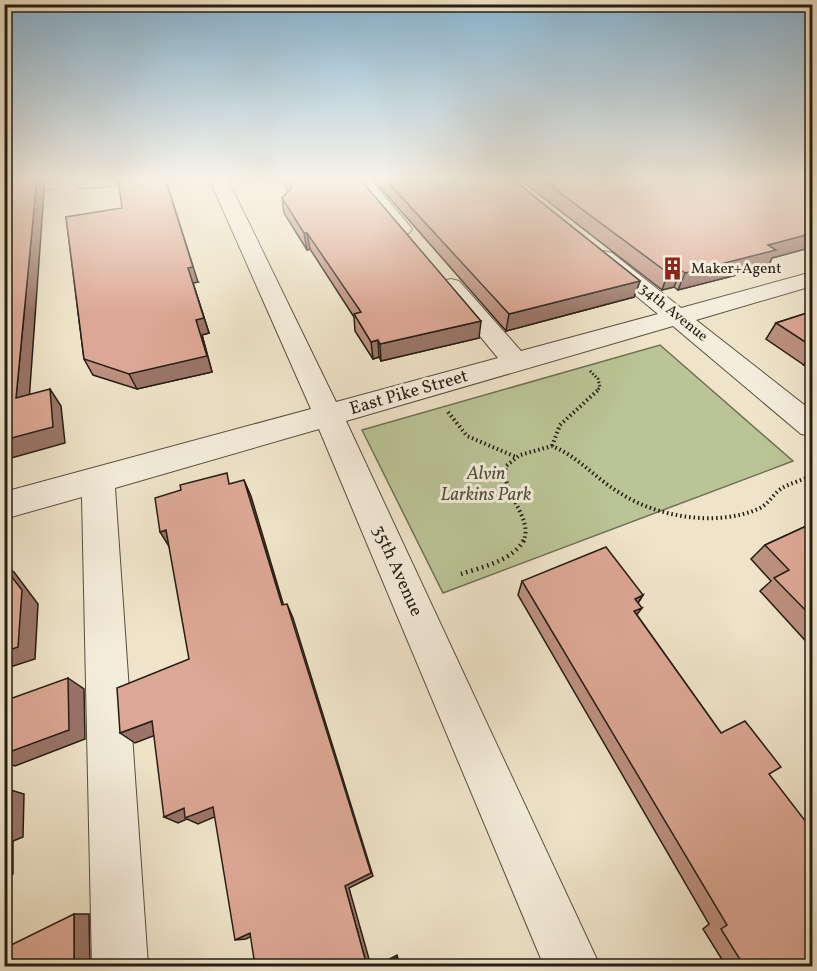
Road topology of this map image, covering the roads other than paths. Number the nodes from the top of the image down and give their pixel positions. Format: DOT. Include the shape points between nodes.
graph roads {
  1 [pos="239,223"];
  2 [pos="398,223"];
  3 [pos="586,243"];
  4 [pos="415,244"];
  5 [pos="438,271"];
  6 [pos="813,279"];
  7 [pos="678,316"];
  8 [pos="516,362"];
  9 [pos="328,415"];
  10 [pos="813,426"];
  11 [pos="99,480"];
  12 [pos="4,506"];
  13 [pos="120,966"];
  14 [pos="572,966"];
  1 -- 9 [label="street, 35th Avenue"];
  2 -- 4 [label="street"];
  3 -- 7 [label="street, 34th Avenue"];
  5 -- 8 [label="street"];
  6 -- 7 [label="street, East Pike Street"];
  7 -- 8 [label="street, East Pike Street"];
  7 -- 10 [label="street, 34th Avenue"];
  8 -- 9 [label="street, East Pike Street"];
  9 -- 11 [label="street, East Pike Street"];
  9 -- 14 [label="street, 35th Avenue"];
  11 -- 12 [label="street, East Pike Street"];
  11 -- 13 [label="street"];
}
